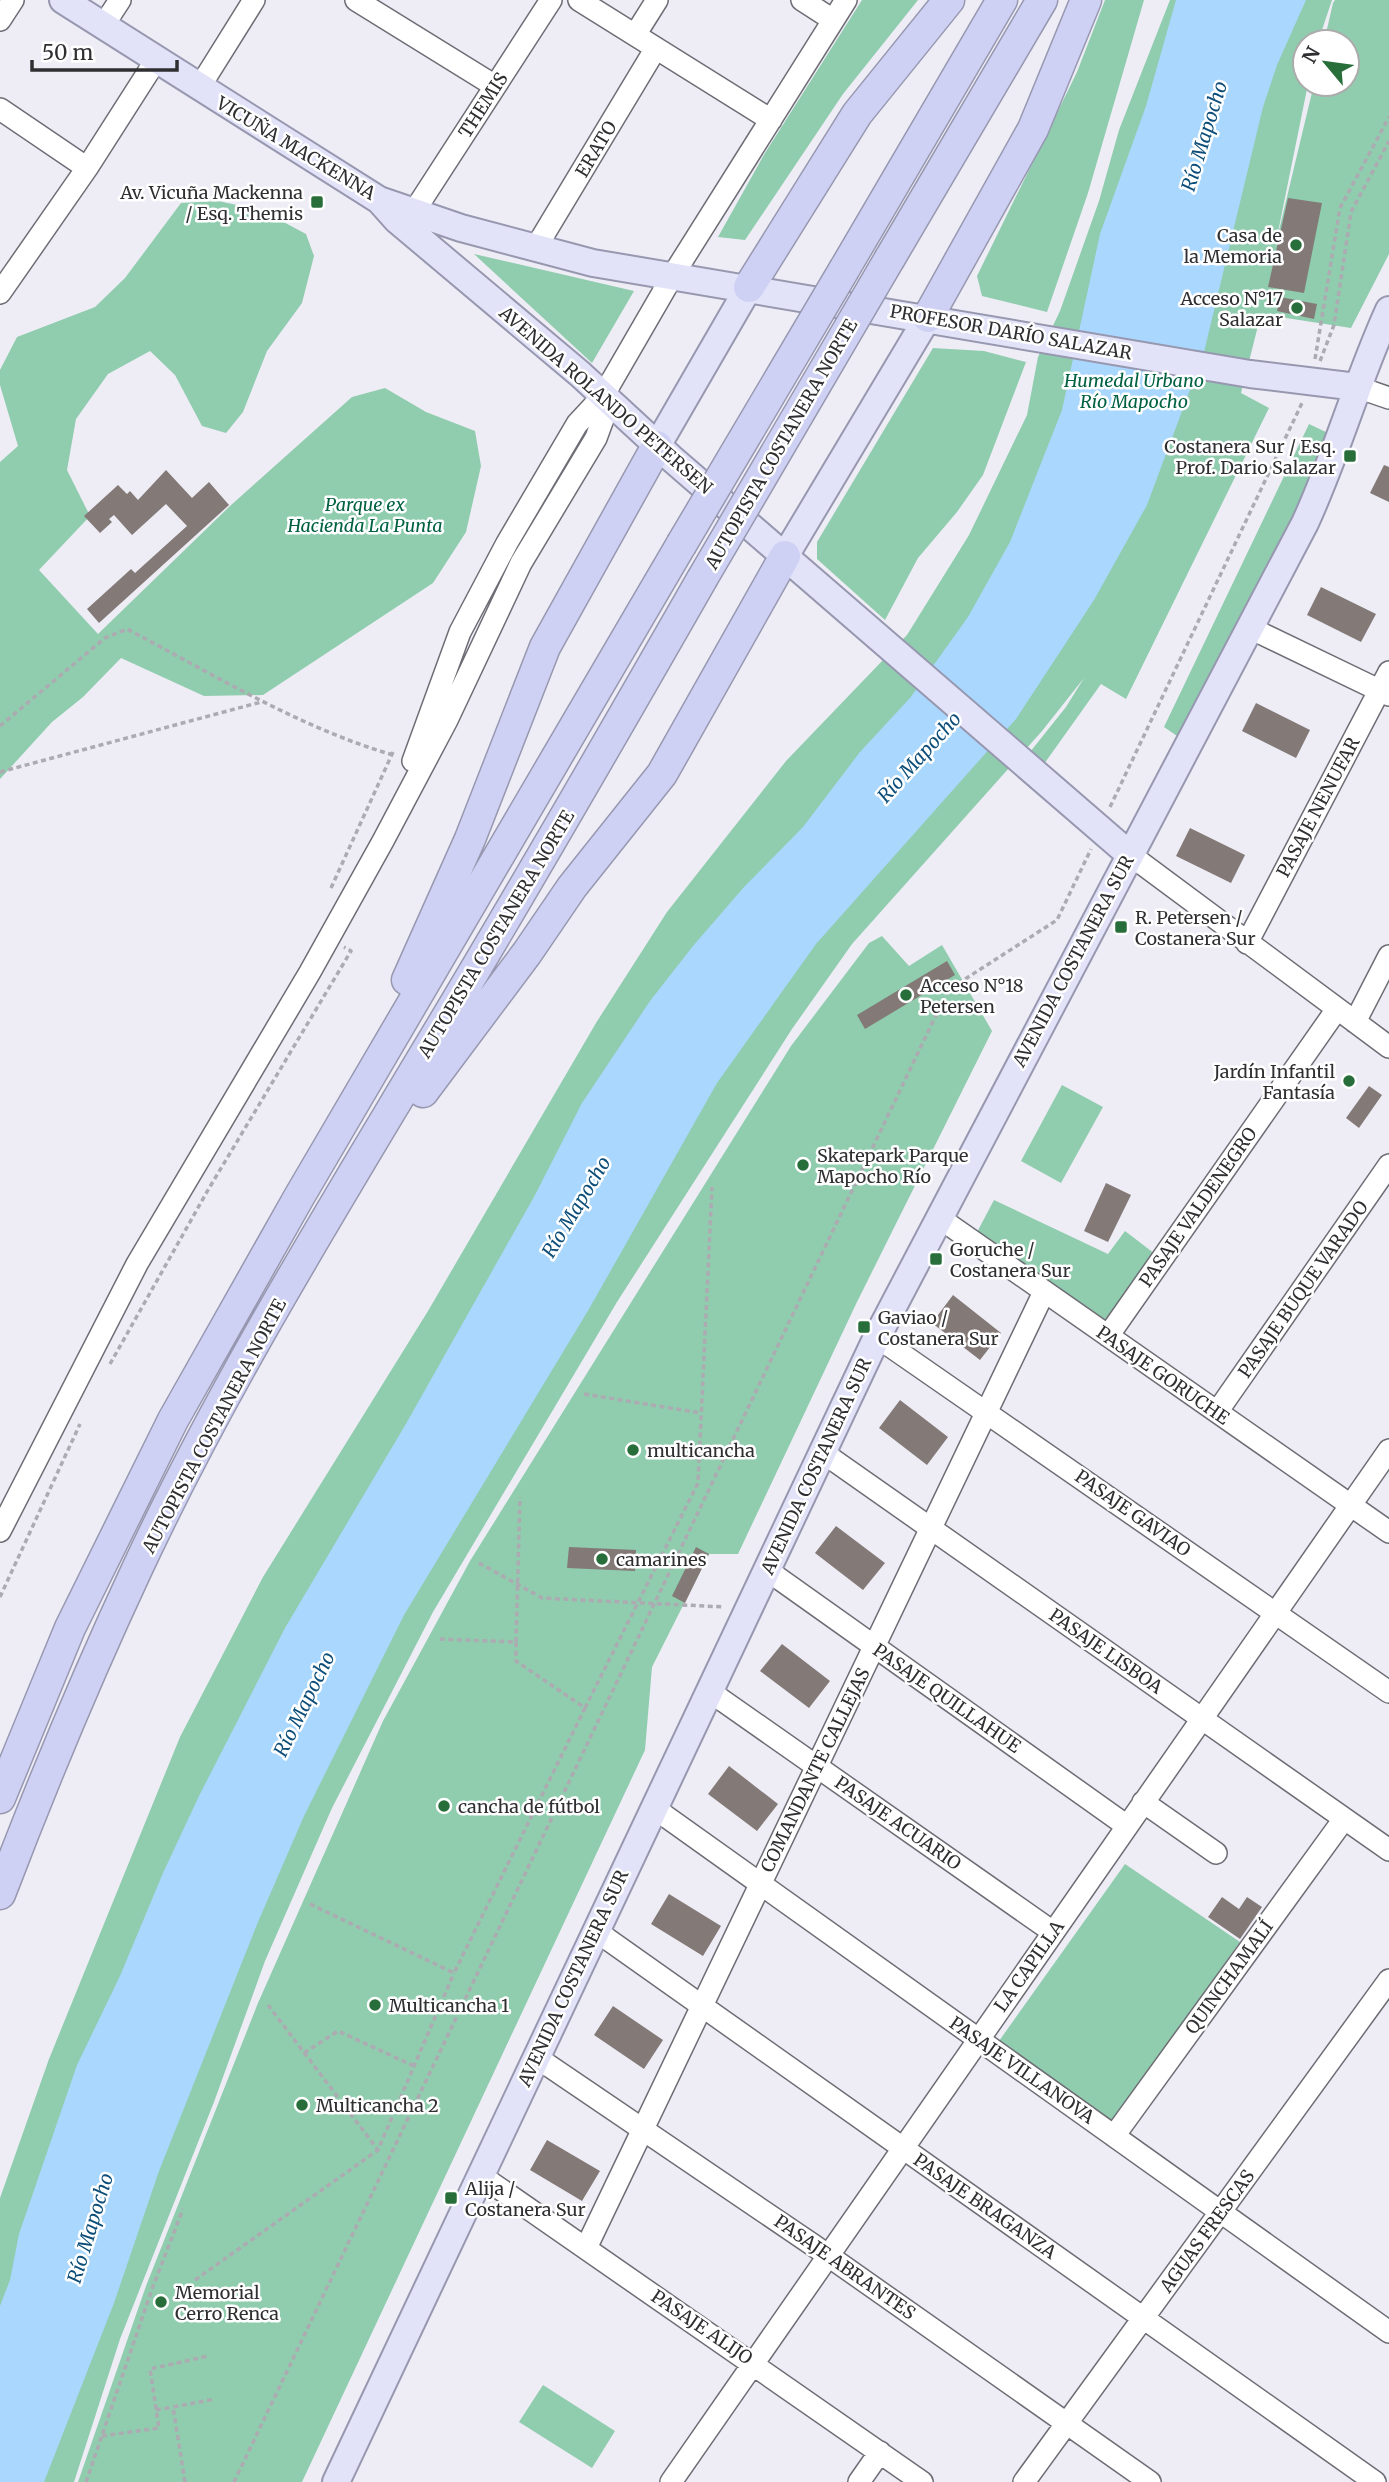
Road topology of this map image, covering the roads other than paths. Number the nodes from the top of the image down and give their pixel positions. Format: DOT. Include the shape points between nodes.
graph roads {
  1 [pos="13,0"];
  2 [pos="63,0"];
  3 [pos="120,0"];
  4 [pos="254,0"];
  5 [pos="356,0"];
  6 [pos="551,0"];
  7 [pos="579,0"];
  8 [pos="657,0"];
  9 [pos="802,0"];
  10 [pos="846,0"];
  11 [pos="949,0"];
  12 [pos="1002,0"];
  13 [pos="1042,0"];
  14 [pos="1086,0"];
  15 [pos="0,20"];
  16 [pos="833,20"];
  17 [pos="103,26"];
  18 [pos="635,35"];
  19 [pos="656,48"];
  20 [pos="156,60"];
  21 [pos="495,86"];
  22 [pos="199,88"];
  23 [pos="0,109"];
  24 [pos="771,120"];
  25 [pos="87,168"];
  26 [pos="379,200"];
  27 [pos="415,210"];
  28 [pos="535,249"];
  29 [pos="673,275"];
  30 [pos="749,287"];
  31 [pos="0,293"];
  32 [pos="1389,310"];
  33 [pos="928,317"];
  34 [pos="1357,387"];
  35 [pos="603,396"];
  36 [pos="1389,398"];
  37 [pos="657,446"];
  38 [pos="785,556"];
  39 [pos="1250,628"];
  40 [pos="1386,686"];
  41 [pos="383,841"];
  42 [pos="1129,855"];
  43 [pos="1247,943"];
  44 [pos="1389,956"];
  45 [pos="1337,1009"];
  46 [pos="1355,1022"];
  47 [pos="1389,1047"];
  48 [pos="323,1158"];
  49 [pos="1389,1166"];
  50 [pos="340,1196"];
  51 [pos="938,1217"];
  52 [pos="1044,1292"];
  53 [pos="1108,1336"];
  54 [pos="877,1337"];
  55 [pos="987,1411"];
  56 [pos="1217,1412"];
  57 [pos="1389,1451"];
  58 [pos="822,1452"];
  59 [pos="1350,1505"];
  60 [pos="931,1528"];
  61 [pos="0,1531"];
  62 [pos="1389,1532"];
  63 [pos="766,1570"];
  64 [pos="1275,1612"];
  65 [pos="875,1647"];
  66 [pos="709,1691"];
  67 [pos="1389,1692"];
  68 [pos="1201,1718"];
  69 [pos="817,1766"];
  70 [pos="0,1798"];
  71 [pos="1143,1802"];
  72 [pos="654,1808"];
  73 [pos="1344,1819"];
  74 [pos="1127,1826"];
  75 [pos="1389,1850"];
  76 [pos="1216,1853"];
  77 [pos="760,1884"];
  78 [pos="0,1894"];
  79 [pos="596,1931"];
  80 [pos="1053,1932"];
  81 [pos="1389,1980"];
  82 [pos="701,2007"];
  83 [pos="978,2039"];
  84 [pos="536,2057"];
  85 [pos="643,2127"];
  86 [pos="1114,2136"];
  87 [pos="903,2148"];
  88 [pos="480,2175"];
  89 [pos="1220,2212"];
  90 [pos="586,2248"];
  91 [pos="828,2255"];
  92 [pos="1143,2318"];
  93 [pos="1389,2332"];
  94 [pos="754,2362"];
  95 [pos="1067,2423"];
  96 [pos="880,2452"];
  97 [pos="336,2482"];
  98 [pos="671,2482"];
  99 [pos="859,2482"];
  100 [pos="922,2482"];
  101 [pos="1024,2482"];
  102 [pos="1150,2482"];
  103 [pos="1375,2482"];
  1 -- 15 [label="street"];
  2 -- 17 [label="main road, VICUÑA MACKENNA"];
  3 -- 17 [label="street"];
  4 -- 22 [label="street"];
  5 -- 21 [label="street"];
  6 -- 21 [label="street, THEMIS"];
  7 -- 18 [label="street"];
  8 -- 18 [label="street"];
  9 -- 16 [label="street"];
  10 -- 16 [label="street"];
  11 -- 30 [label="highway" via="857,114"];
  12 -- 48 [label="highway, AUTOPISTA COSTANERA NORTE, bridge"];
  13 -- 50 [label="highway, AUTOPISTA COSTANERA NORTE, bridge"];
  14 -- 33 [label="highway" via="1033,129"];
  16 -- 24 [label="street"];
  17 -- 20 [label="main road, VICUÑA MACKENNA"];
  18 -- 19 [label="street"];
  19 -- 24 [label="street"];
  19 -- 28 [label="street, ERATO"];
  20 -- 22 [label="main road, VICUÑA MACKENNA"];
  20 -- 25 [label="street"];
  21 -- 27 [label="street, THEMIS"];
  22 -- 26 [label="main road, VICUÑA MACKENNA"];
  23 -- 25 [label="street"];
  24 -- 29 [label="street"];
  25 -- 31 [label="street"];
  26 -- 27 [label="main road, VICUÑA MACKENNA"];
  26 -- 35 [label="main road, AVENIDA ROLANDO PETERSEN"];
  27 -- 28 [label="main road, VICUÑA MACKENNA"];
  28 -- 29 [label="main road, VICUÑA MACKENNA"];
  29 -- 30 [label="main road, PROFESOR DARÍO SALAZAR"];
  29 -- 35 [label="street"];
  30 -- 33 [label="main road, PROFESOR DARÍO SALAZAR"];
  30 -- 37 [label="main road"];
  32 -- 34 [label="main road, AVENIDA COSTANERA SUR"];
  33 -- 34 [label="main road, PROFESOR DARÍO SALAZAR"];
  33 -- 38 [label="main road"];
  34 -- 36 [label="street, PROFESOR DARÍO SALAZAR"];
  34 -- 39 [label="main road, AVENIDA COSTANERA SUR" via="1318,495"];
  35 -- 37 [label="main road, AVENIDA ROLANDO PETERSEN"];
  35 -- 41 [label="street" via="603,419 596,439 521,563 447,720"];
  35 -- 41 [label="street" via="577,424 477,597"];
  37 -- 38 [label="main road, AVENIDA ROLANDO PETERSEN"];
  37 -- 48 [label="highway" via="545,647 451,884"];
  38 -- 42 [label="main road, AVENIDA ROLANDO PETERSEN" via="1044,784 1095,839"];
  38 -- 50 [label="highway" via="662,774 572,887 384,1145"];
  39 -- 40 [label="street"];
  39 -- 42 [label="main road, AVENIDA COSTANERA SUR"];
  40 -- 43 [label="street, PASAJE NENUFAR"];
  41 -- 61 [label="street" via="137,1264"];
  42 -- 43 [label="street, AVENIDA ROLANDO PETERSEN"];
  42 -- 51 [label="main road, AVENIDA COSTANERA SUR"];
  43 -- 45 [label="street, AVENIDA ROLANDO PETERSEN"];
  44 -- 46 [label="street"];
  45 -- 46 [label="street, AVENIDA ROLANDO PETERSEN"];
  45 -- 53 [label="street, PASAJE VALDENEGRO"];
  46 -- 47 [label="street, AVENIDA ROLANDO PETERSEN"];
  48 -- 70 [label="highway, AUTOPISTA COSTANERA NORTE" via="130,1500 70,1628"];
  49 -- 56 [label="street, PASAJE BUQUE VARADO"];
  50 -- 78 [label="highway, AUTOPISTA COSTANERA NORTE" via="242,1367 138,1567 61,1740"];
  51 -- 52 [label="street, PASAJE GORUCHE"];
  51 -- 54 [label="main road, AVENIDA COSTANERA SUR"];
  52 -- 53 [label="street, PASAJE GORUCHE"];
  52 -- 55 [label="street, COMANDANTE CALLEJAS"];
  53 -- 56 [label="street, PASAJE GORUCHE"];
  54 -- 55 [label="street, PASAJE GAVIAO"];
  54 -- 58 [label="main road, AVENIDA COSTANERA SUR"];
  55 -- 60 [label="street, COMANDANTE CALLEJAS"];
  55 -- 64 [label="street, PASAJE GAVIAO"];
  56 -- 59 [label="street, PASAJE GORUCHE"];
  57 -- 59 [label="street, LA CAPILLA"];
  58 -- 60 [label="street, PASAJE LISBOA"];
  58 -- 63 [label="main road, AVENIDA COSTANERA SUR"];
  59 -- 62 [label="street, PASAJE GORUCHE"];
  59 -- 64 [label="street, LA CAPILLA"];
  60 -- 65 [label="street, COMANDANTE CALLEJAS"];
  60 -- 68 [label="street, PASAJE LISBOA"];
  63 -- 65 [label="street, PASAJE QUILLAHUE"];
  63 -- 66 [label="main road, AVENIDA COSTANERA SUR"];
  64 -- 67 [label="street, PASAJE GAVIAO"];
  64 -- 68 [label="street, LA CAPILLA"];
  65 -- 69 [label="street, COMANDANTE CALLEJAS"];
  65 -- 74 [label="street, PASAJE QUILLAHUE"];
  66 -- 69 [label="street, PASAJE ACUARIO"];
  66 -- 72 [label="main road, AVENIDA COSTANERA SUR"];
  68 -- 71 [label="street, LA CAPILLA"];
  68 -- 73 [label="street, PASAJE LISBOA"];
  69 -- 77 [label="street, COMANDANTE CALLEJAS"];
  69 -- 80 [label="street, PASAJE ACUARIO"];
  71 -- 74 [label="street, LA CAPILLA"];
  71 -- 76 [label="street"];
  72 -- 77 [label="street, PASAJE VILLANOVA"];
  72 -- 79 [label="main road, AVENIDA COSTANERA SUR"];
  73 -- 75 [label="street, PASAJE LISBOA"];
  73 -- 86 [label="street, QUINCHAMALÍ"];
  74 -- 80 [label="street, LA CAPILLA"];
  77 -- 82 [label="street, COMANDANTE CALLEJAS"];
  77 -- 83 [label="street, PASAJE VILLANOVA"];
  79 -- 82 [label="street, PASAJE BRAGANZA"];
  79 -- 84 [label="main road, AVENIDA COSTANERA SUR"];
  80 -- 83 [label="street, LA CAPILLA"];
  81 -- 89 [label="street, AGUAS FRESCAS"];
  82 -- 85 [label="street, COMANDANTE CALLEJAS"];
  82 -- 87 [label="street, PASAJE BRAGANZA"];
  83 -- 86 [label="street, PASAJE VILLANOVA"];
  83 -- 87 [label="street, LA CAPILLA"];
  84 -- 85 [label="street, PASAJE ABRANTES"];
  84 -- 88 [label="main road, AVENIDA COSTANERA SUR"];
  85 -- 90 [label="street, COMANDANTE CALLEJAS"];
  85 -- 91 [label="street, PASAJE ABRANTES"];
  86 -- 89 [label="street, PASAJE VILLANOVA"];
  87 -- 91 [label="street, LA CAPILLA"];
  87 -- 92 [label="street, PASAJE BRAGANZA"];
  88 -- 90 [label="street, PASAJE ALIJO"];
  88 -- 97 [label="main road, AVENIDA COSTANERA SUR"];
  89 -- 92 [label="street, AGUAS FRESCAS"];
  89 -- 93 [label="street, PASAJE VILLANOVA"];
  90 -- 94 [label="street, PASAJE ALIJO"];
  91 -- 94 [label="street, LA CAPILLA"];
  91 -- 95 [label="street, PASAJE ABRANTES"];
  92 -- 95 [label="street, AGUAS FRESCAS"];
  92 -- 103 [label="street, PASAJE BRAGANZA"];
  94 -- 96 [label="street, PASAJE ALIJO"];
  94 -- 98 [label="street, LA CAPILLA"];
  95 -- 101 [label="street, AGUAS FRESCAS"];
  95 -- 102 [label="street, PASAJE ABRANTES"];
  96 -- 99 [label="street"];
  96 -- 100 [label="street, PASAJE ALIJO"];
}
